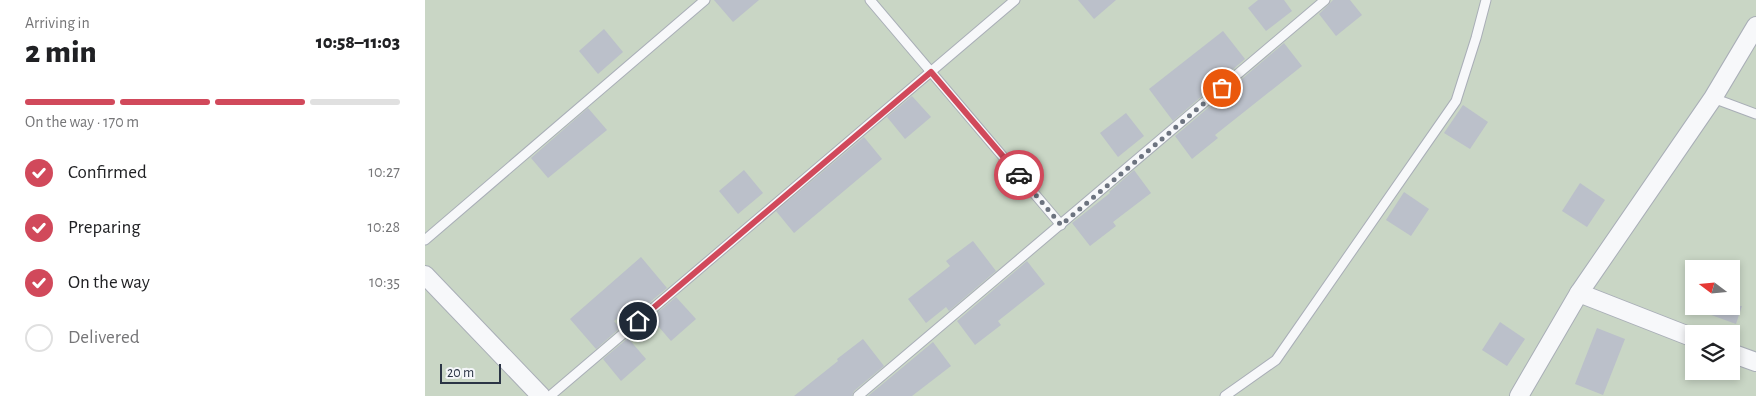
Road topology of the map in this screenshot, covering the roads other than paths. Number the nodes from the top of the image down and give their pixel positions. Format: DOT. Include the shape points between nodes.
graph roads {
  1 [pos="705,0"];
  2 [pos="871,0"];
  3 [pos="1015,0"];
  4 [pos="1325,0"];
  5 [pos="1486,0"];
  6 [pos="1756,26"];
  7 [pos="931,72"];
  8 [pos="1713,98"];
  9 [pos="1756,114"];
  10 [pos="1061,225"];
  11 [pos="425,240"];
  12 [pos="425,275"];
  13 [pos="1579,293"];
  14 [pos="1685,334"];
  15 [pos="1740,356"];
  16 [pos="1756,362"];
  17 [pos="541,396"];
  18 [pos="550,396"];
  19 [pos="858,396"];
  20 [pos="1225,396"];
  21 [pos="1519,396"];
  1 -- 11 [label="lane"];
  2 -- 7 [label="lane"];
  3 -- 7 [label="lane"];
  4 -- 10 [label="lane"];
  5 -- 20 [label="lane" via="1456,101 1275,360"];
  6 -- 8 [label="street"];
  7 -- 10 [label="lane"];
  7 -- 18 [label="lane"];
  8 -- 9 [label="lane"];
  8 -- 13 [label="street"];
  10 -- 19 [label="lane"];
  12 -- 17 [label="street"];
  13 -- 14 [label="street"];
  13 -- 21 [label="street"];
  15 -- 16 [label="street"];
}
